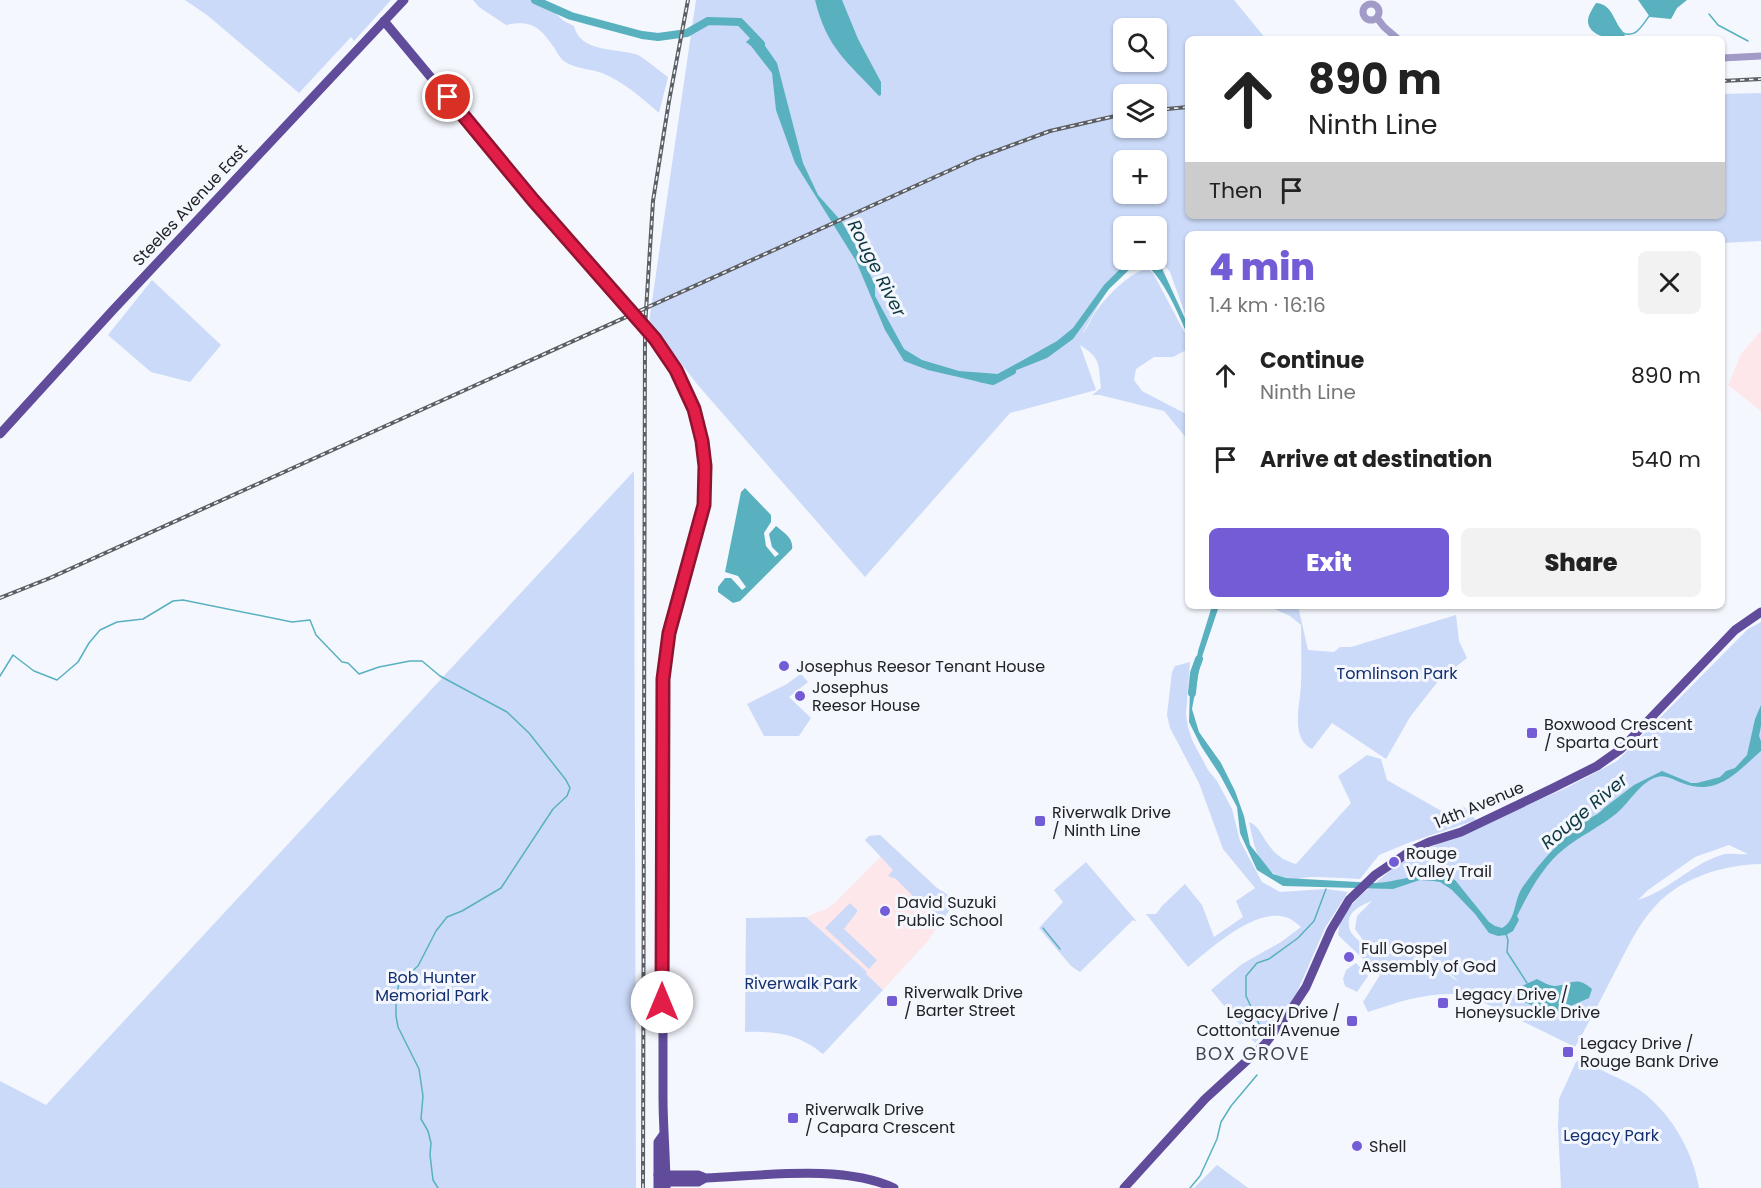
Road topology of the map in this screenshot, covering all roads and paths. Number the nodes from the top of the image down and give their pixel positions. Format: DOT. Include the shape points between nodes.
graph roads {
  1 [pos="404,0"];
  2 [pos="1385,0"];
  3 [pos="1377,6"];
  4 [pos="1377,18"];
  5 [pos="384,21"];
  6 [pos="1394,36"];
  7 [pos="1761,56"];
  8 [pos="1725,58"];
  9 [pos="0,434"];
  10 [pos="1761,612"];
  11 [pos="662,1182"];
  12 [pos="894,1188"];
  13 [pos="1124,1188"];
  1 -- 5 [label="main road, Steeles Avenue East"];
  2 -- 3 [label="street"];
  3 -- 4 [label="street"];
  3 -- 4 [label="street" via="1369,4 1363,12 1366,19"];
  4 -- 6 [label="street"];
  5 -- 9 [label="main road, Steeles Avenue East"];
  5 -- 11 [label="main road" via="655,339 686,388 702,441 705,485 700,526 669,633 663,679 663,1135 658,1142"];
  7 -- 8 [label="street"];
  10 -- 13 [label="main road, 14th Avenue" via="1735,630 1611,757 1461,832 1412,850 1375,875 1349,900 1306,987 1264,1044 1205,1099"];
  11 -- 12 [label="main road" via="836,1174"];
}
